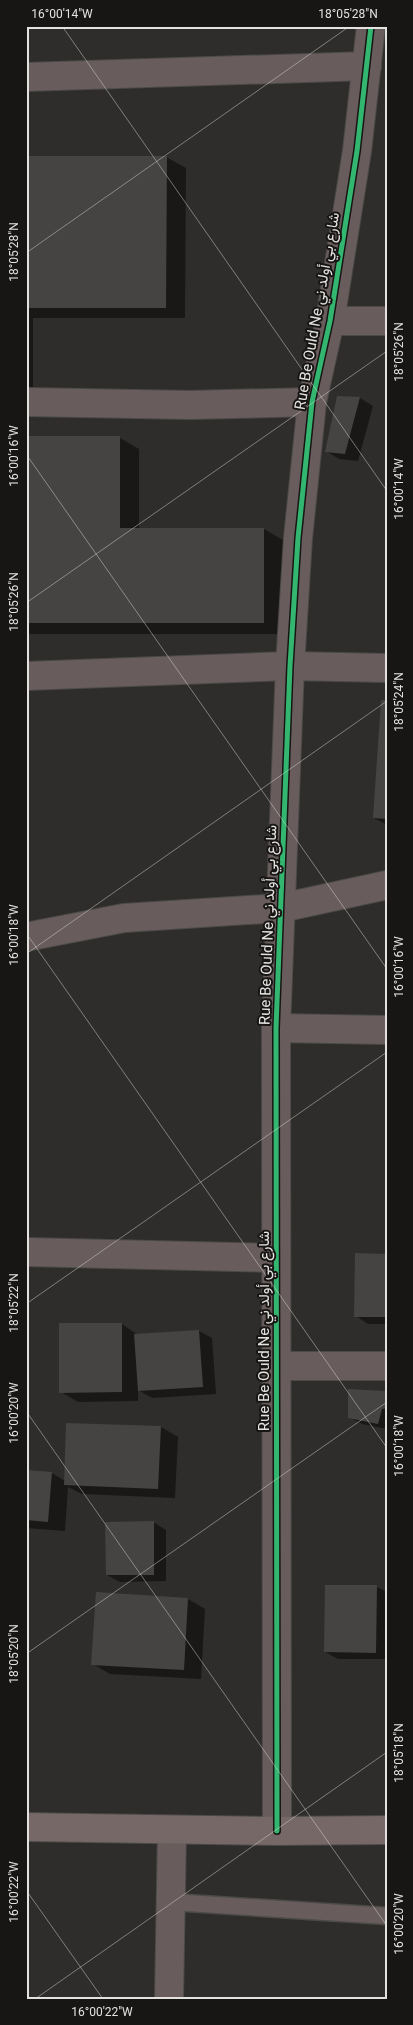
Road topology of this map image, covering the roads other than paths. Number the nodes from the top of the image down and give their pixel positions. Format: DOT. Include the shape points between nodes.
graph roads {
  1 [pos="371,26"];
  2 [pos="367,66"];
  3 [pos="26,77"];
  4 [pos="330,321"];
  5 [pos="387,321"];
  6 [pos="26,402"];
  7 [pos="312,402"];
  8 [pos="290,666"];
  9 [pos="387,668"];
  10 [pos="26,676"];
  11 [pos="387,885"];
  12 [pos="281,908"];
  13 [pos="26,936"];
  14 [pos="276,1028"];
  15 [pos="387,1030"];
  16 [pos="26,1252"];
  17 [pos="276,1258"];
  18 [pos="276,1366"];
  19 [pos="387,1366"];
  20 [pos="26,1827"];
  21 [pos="172,1830"];
  22 [pos="387,1830"];
  23 [pos="277,1831"];
  24 [pos="171,1902"];
  25 [pos="387,1916"];
  26 [pos="169,1999"];
  1 -- 2 [label="street, Rue Be Ould Ne شارع بي أولد ني"];
  2 -- 3 [label="street"];
  2 -- 4 [label="street, Rue Be Ould Ne شارع بي أولد ني"];
  4 -- 5 [label="street"];
  4 -- 7 [label="street, Rue Be Ould Ne شارع بي أولد ني"];
  6 -- 7 [label="street" via="190,405"];
  7 -- 8 [label="street, Rue Be Ould Ne شارع بي أولد ني" via="298,538"];
  8 -- 9 [label="street"];
  8 -- 10 [label="street"];
  8 -- 12 [label="street, Rue Be Ould Ne شارع بي أولد ني"];
  11 -- 12 [label="street"];
  12 -- 13 [label="street" via="124,918"];
  12 -- 14 [label="street, Rue Be Ould Ne شارع بي أولد ني"];
  14 -- 15 [label="street"];
  14 -- 17 [label="street, Rue Be Ould Ne شارع بي أولد ني"];
  16 -- 17 [label="street"];
  17 -- 18 [label="street, Rue Be Ould Ne شارع بي أولد ني"];
  18 -- 19 [label="street"];
  18 -- 23 [label="street, Rue Be Ould Ne شارع بي أولد ني"];
  20 -- 21 [label="main road"];
  21 -- 23 [label="main road"];
  21 -- 24 [label="street"];
  22 -- 23 [label="main road"];
  24 -- 25 [label="lane"];
  24 -- 26 [label="street"];
}
